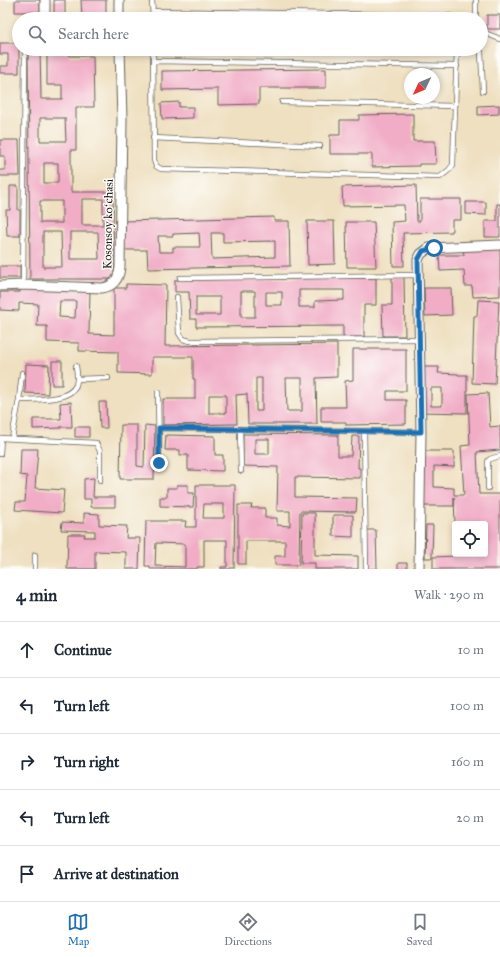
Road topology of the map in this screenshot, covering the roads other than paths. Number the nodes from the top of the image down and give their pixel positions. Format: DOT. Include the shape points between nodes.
graph roads {
  1 [pos="45,0"];
  2 [pos="119,0"];
  3 [pos="152,0"];
  4 [pos="476,0"];
  5 [pos="153,11"];
  6 [pos="45,12"];
  7 [pos="119,12"];
  8 [pos="212,12"];
  9 [pos="476,12"];
  10 [pos="488,34"];
  11 [pos="500,38"];
  12 [pos="25,56"];
  13 [pos="120,56"];
  14 [pos="153,56"];
  15 [pos="457,56"];
  16 [pos="481,56"];
  17 [pos="153,61"];
  18 [pos="457,66"];
  19 [pos="483,91"];
  20 [pos="282,102"];
  21 [pos="455,106"];
  22 [pos="154,138"];
  23 [pos="320,146"];
  24 [pos="500,245"];
  25 [pos="418,275"];
  26 [pos="180,278"];
  27 [pos="23,285"];
  28 [pos="0,286"];
  29 [pos="177,297"];
  30 [pos="419,339"];
  31 [pos="76,366"];
  32 [pos="22,374"];
  33 [pos="108,378"];
  34 [pos="77,379"];
  35 [pos="158,392"];
  36 [pos="19,400"];
  37 [pos="159,428"];
  38 [pos="240,429"];
  39 [pos="364,431"];
  40 [pos="421,432"];
  41 [pos="0,438"];
  42 [pos="12,438"];
  43 [pos="0,454"];
  44 [pos="500,456"];
  45 [pos="159,463"];
  46 [pos="241,472"];
  47 [pos="100,480"];
  48 [pos="488,488"];
  49 [pos="35,555"];
  50 [pos="35,569"];
  51 [pos="366,569"];
  52 [pos="419,569"];
  1 -- 6 [label="street"];
  2 -- 7 [label="street"];
  3 -- 5 [label="lane"];
  4 -- 9 [label="lane"];
  5 -- 8 [label="lane"];
  10 -- 11 [label="lane"];
  12 -- 27 [label="lane"];
  13 -- 27 [label="street, Kosonsoy koʻchasi" via="122,119 119,275 113,285 102,288"];
  14 -- 17 [label="lane"];
  15 -- 18 [label="lane"];
  16 -- 19 [label="lane"];
  17 -- 18 [label="lane"];
  17 -- 22 [label="lane"];
  18 -- 21 [label="lane"];
  20 -- 21 [label="lane"];
  21 -- 22 [label="lane" via="453,165 440,177 162,170 156,166 154,160"];
  22 -- 23 [label="lane"];
  24 -- 25 [label="street" via="429,248 419,257"];
  25 -- 26 [label="lane"];
  25 -- 30 [label="street"];
  27 -- 28 [label="street, Kosonsoy koʻchasi"];
  29 -- 30 [label="lane" via="179,333 183,339 190,341"];
  30 -- 40 [label="street"];
  31 -- 34 [label="lane"];
  32 -- 36 [label="lane"];
  33 -- 34 [label="lane"];
  34 -- 36 [label="lane" via="73,389 56,398"];
  35 -- 37 [label="lane"];
  36 -- 42 [label="lane"];
  37 -- 38 [label="lane"];
  37 -- 45 [label="lane"];
  38 -- 39 [label="lane"];
  38 -- 46 [label="lane"];
  39 -- 40 [label="lane"];
  39 -- 51 [label="lane"];
  40 -- 52 [label="street"];
  41 -- 42 [label="lane"];
  41 -- 43 [label="lane"];
  42 -- 47 [label="lane" via="96,443 100,451"];
  44 -- 48 [label="lane" via="488,462"];
  49 -- 50 [label="lane"];
}
